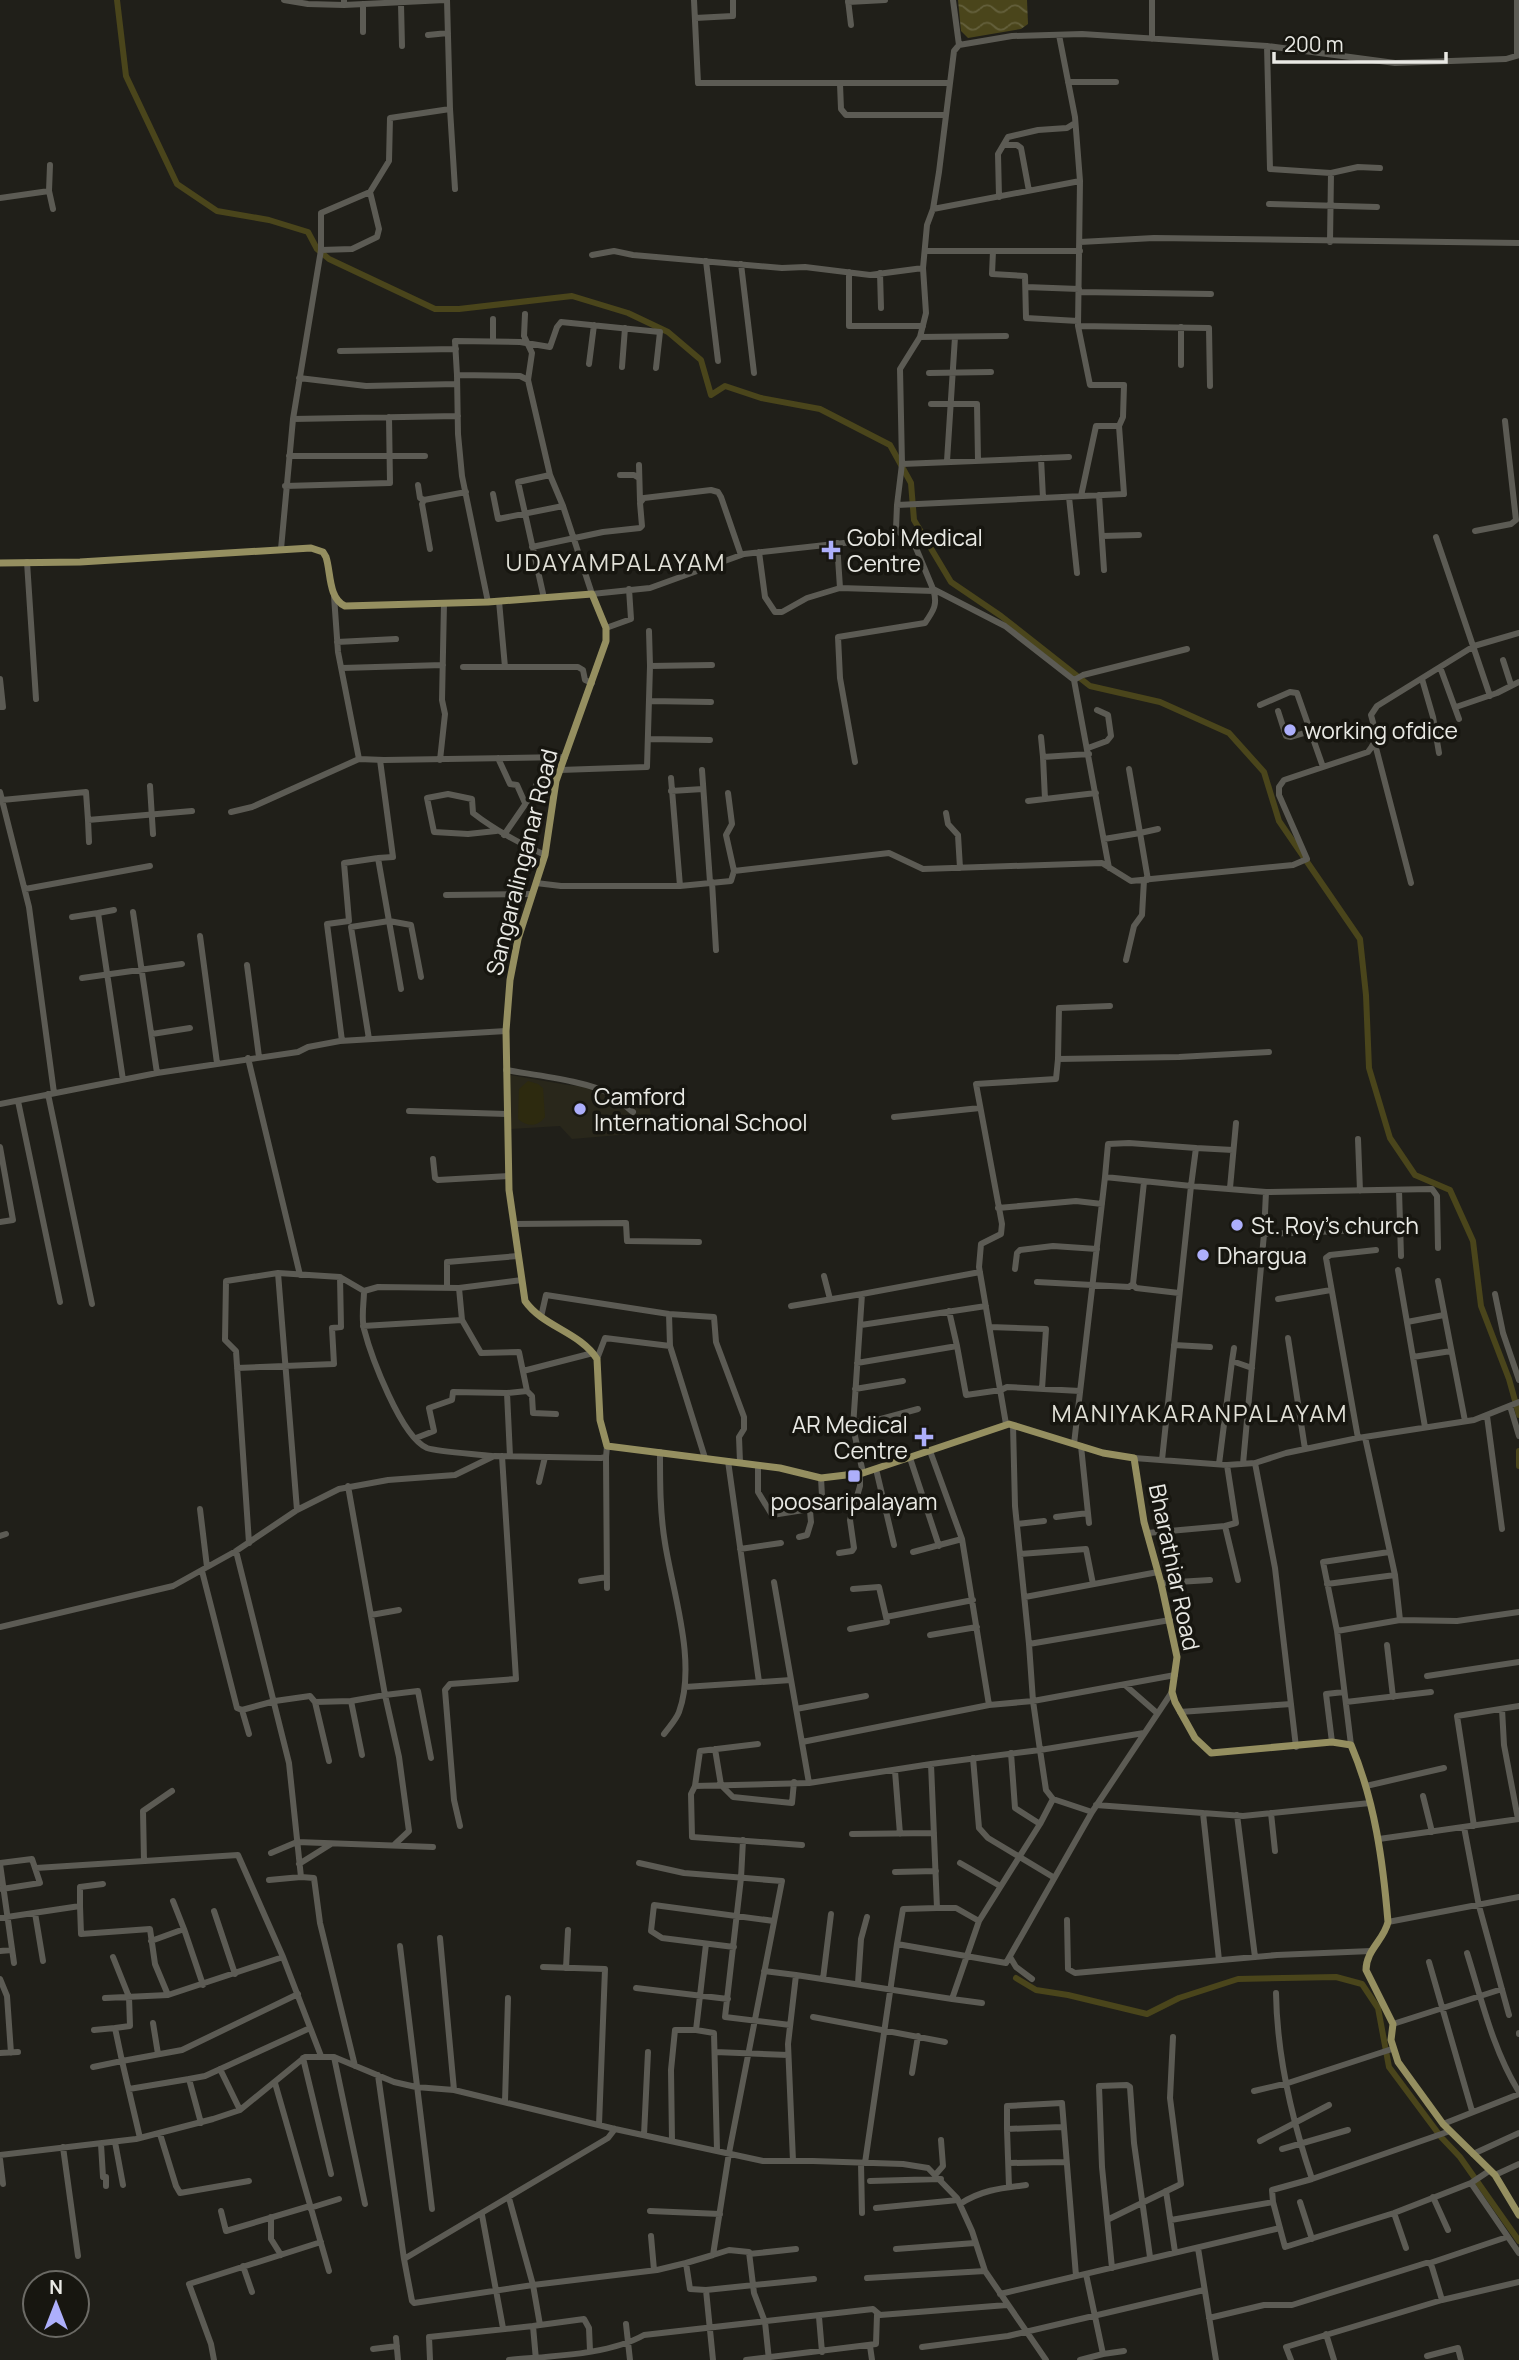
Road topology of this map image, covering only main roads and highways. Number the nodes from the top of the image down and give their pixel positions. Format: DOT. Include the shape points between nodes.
graph roads {
  1 [pos="0,563"];
  2 [pos="862,1474"];
  3 [pos="1516,2202"];
  4 [pos="1519,2216"];
  1 -- 2 [label="main road, Sangaralinganar Road" via="311,548 323,552 334,594 340,603 351,606 592,594 606,628 603,654 556,780 545,855 510,980 506,1031 509,1176 525,1301 595,1356 600,1420 607,1446 740,1462 821,1478"];
  2 -- 3 [label="main road, Bharathiar Road" via="1009,1424 1134,1458 1177,1657 1172,1692 1180,1713 1211,1753 1332,1742 1352,1745 1379,1839 1388,1922 1366,1959 1366,1969 1393,2024 1392,2049 1443,2124"];
  3 -- 4 [label="main road"];
}
